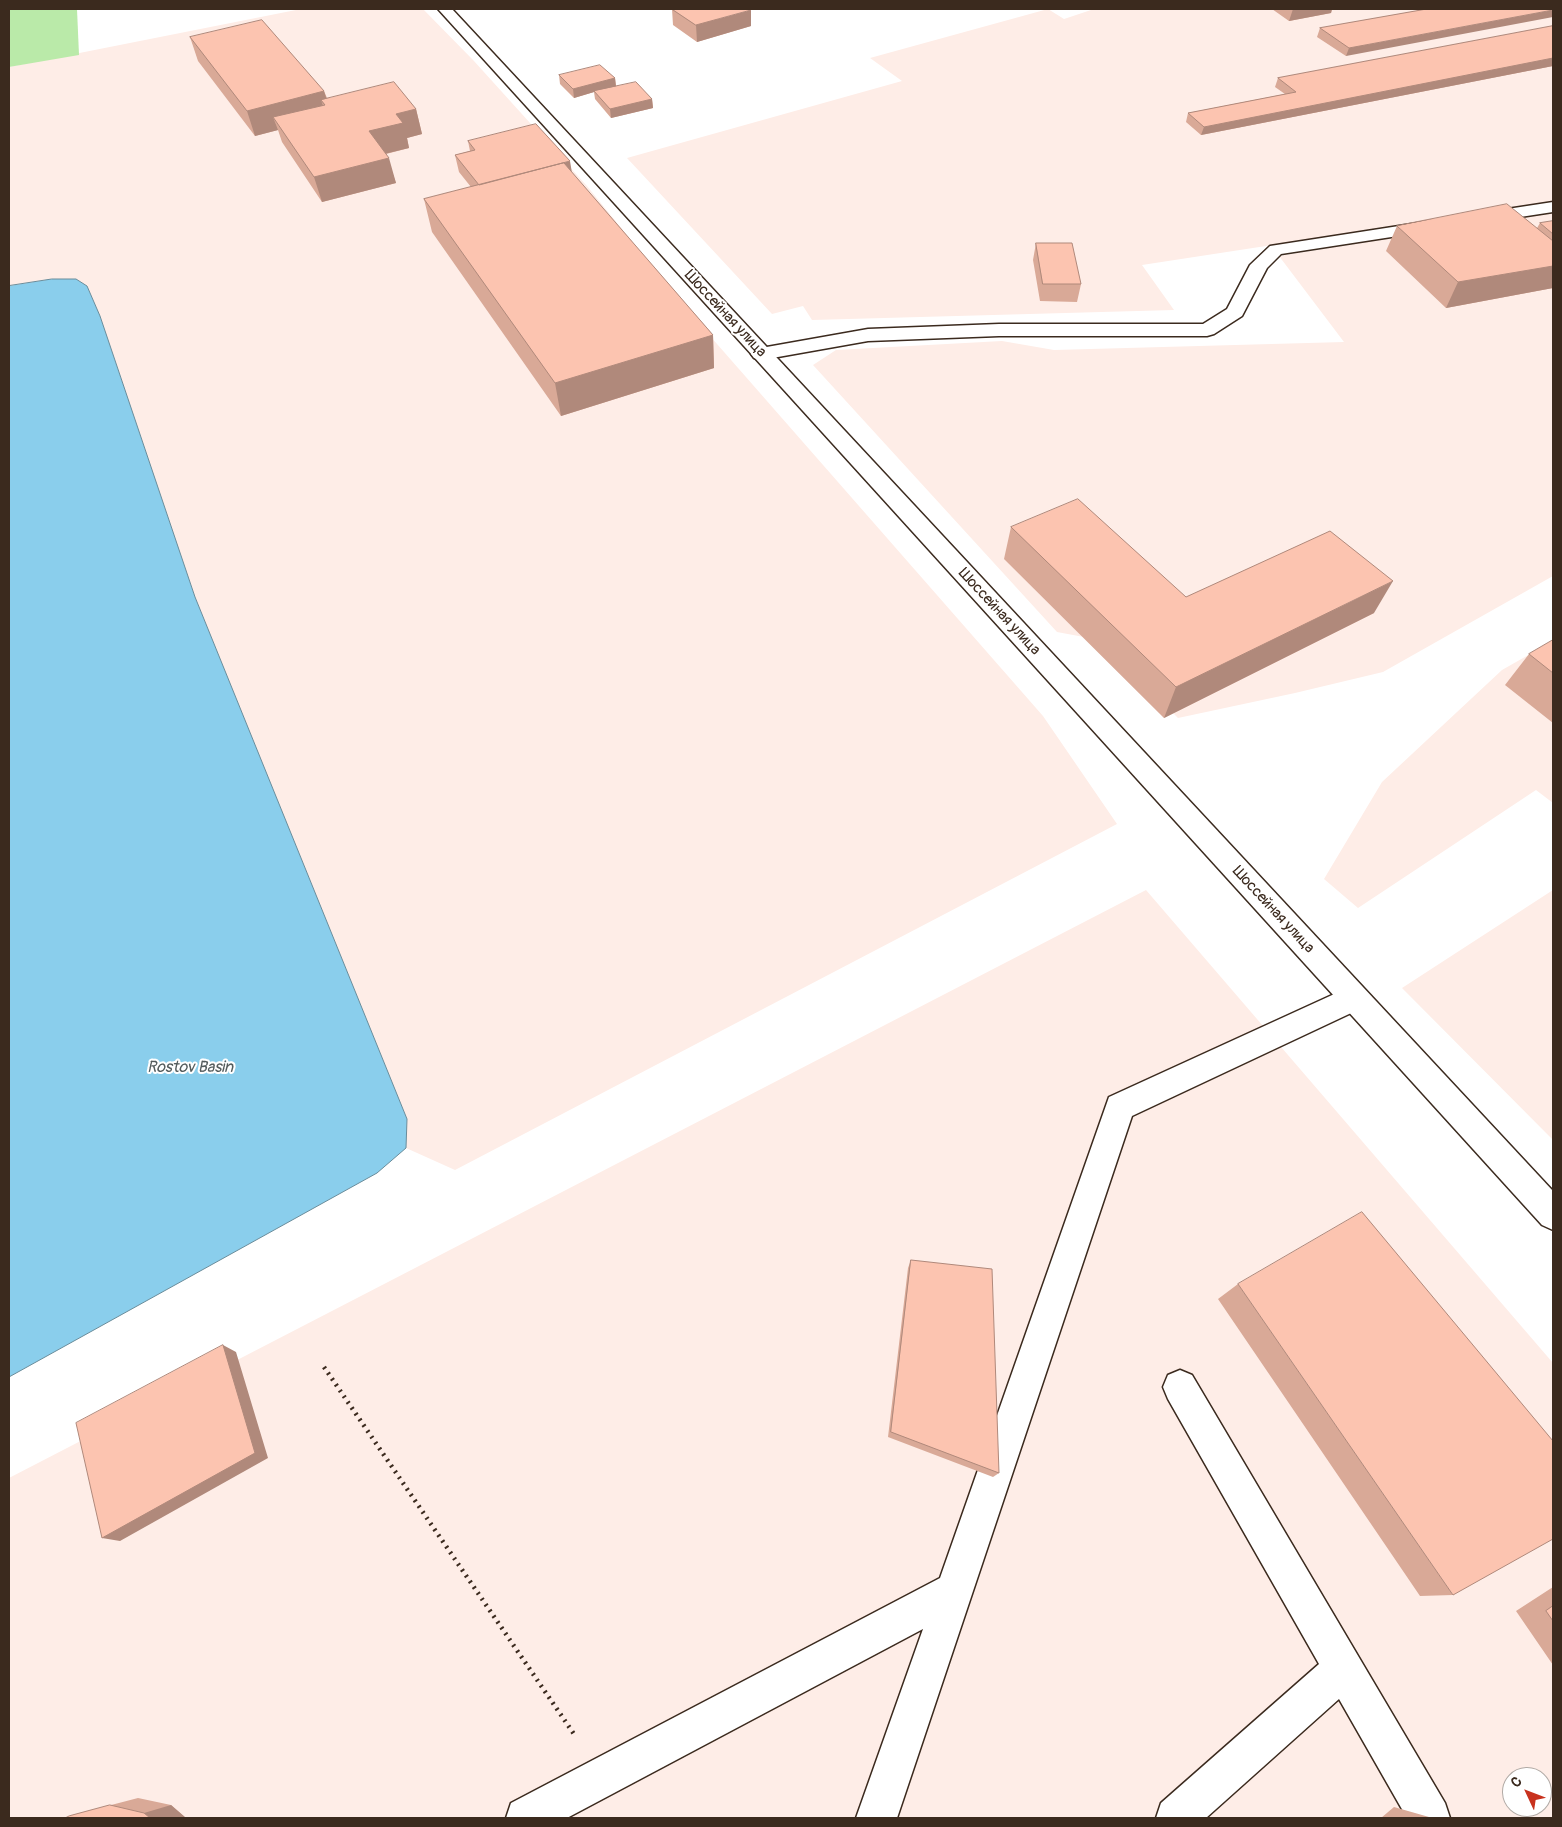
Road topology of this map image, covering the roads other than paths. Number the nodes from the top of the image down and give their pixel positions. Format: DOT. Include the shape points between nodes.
graph roads {
  1 [pos="445,9"];
  2 [pos="1553,208"];
  3 [pos="1465,220"];
  4 [pos="1446,224"];
  5 [pos="761,354"];
  6 [pos="1354,998"];
  7 [pos="1553,1214"];
  8 [pos="1180,1387"];
  9 [pos="953,1592"];
  10 [pos="1344,1668"];
  11 [pos="526,1818"];
  12 [pos="877,1818"];
  13 [pos="1176,1818"];
  14 [pos="1430,1818"];
  1 -- 5 [label="main road, Шоссейная улица"];
  2 -- 3 [label="main road"];
  4 -- 5 [label="main road" via="1276,250 1259,264 1234,312 1207,330 1000,330 868,335"];
  5 -- 6 [label="main road, Шоссейная улица"];
  6 -- 7 [label="main road, Шоссейная улица"];
  6 -- 9 [label="main road" via="1120,1106"];
  8 -- 10 [label="main road"];
  9 -- 11 [label="main road"];
  9 -- 12 [label="main road"];
  10 -- 13 [label="main road"];
  10 -- 14 [label="main road"];
}
